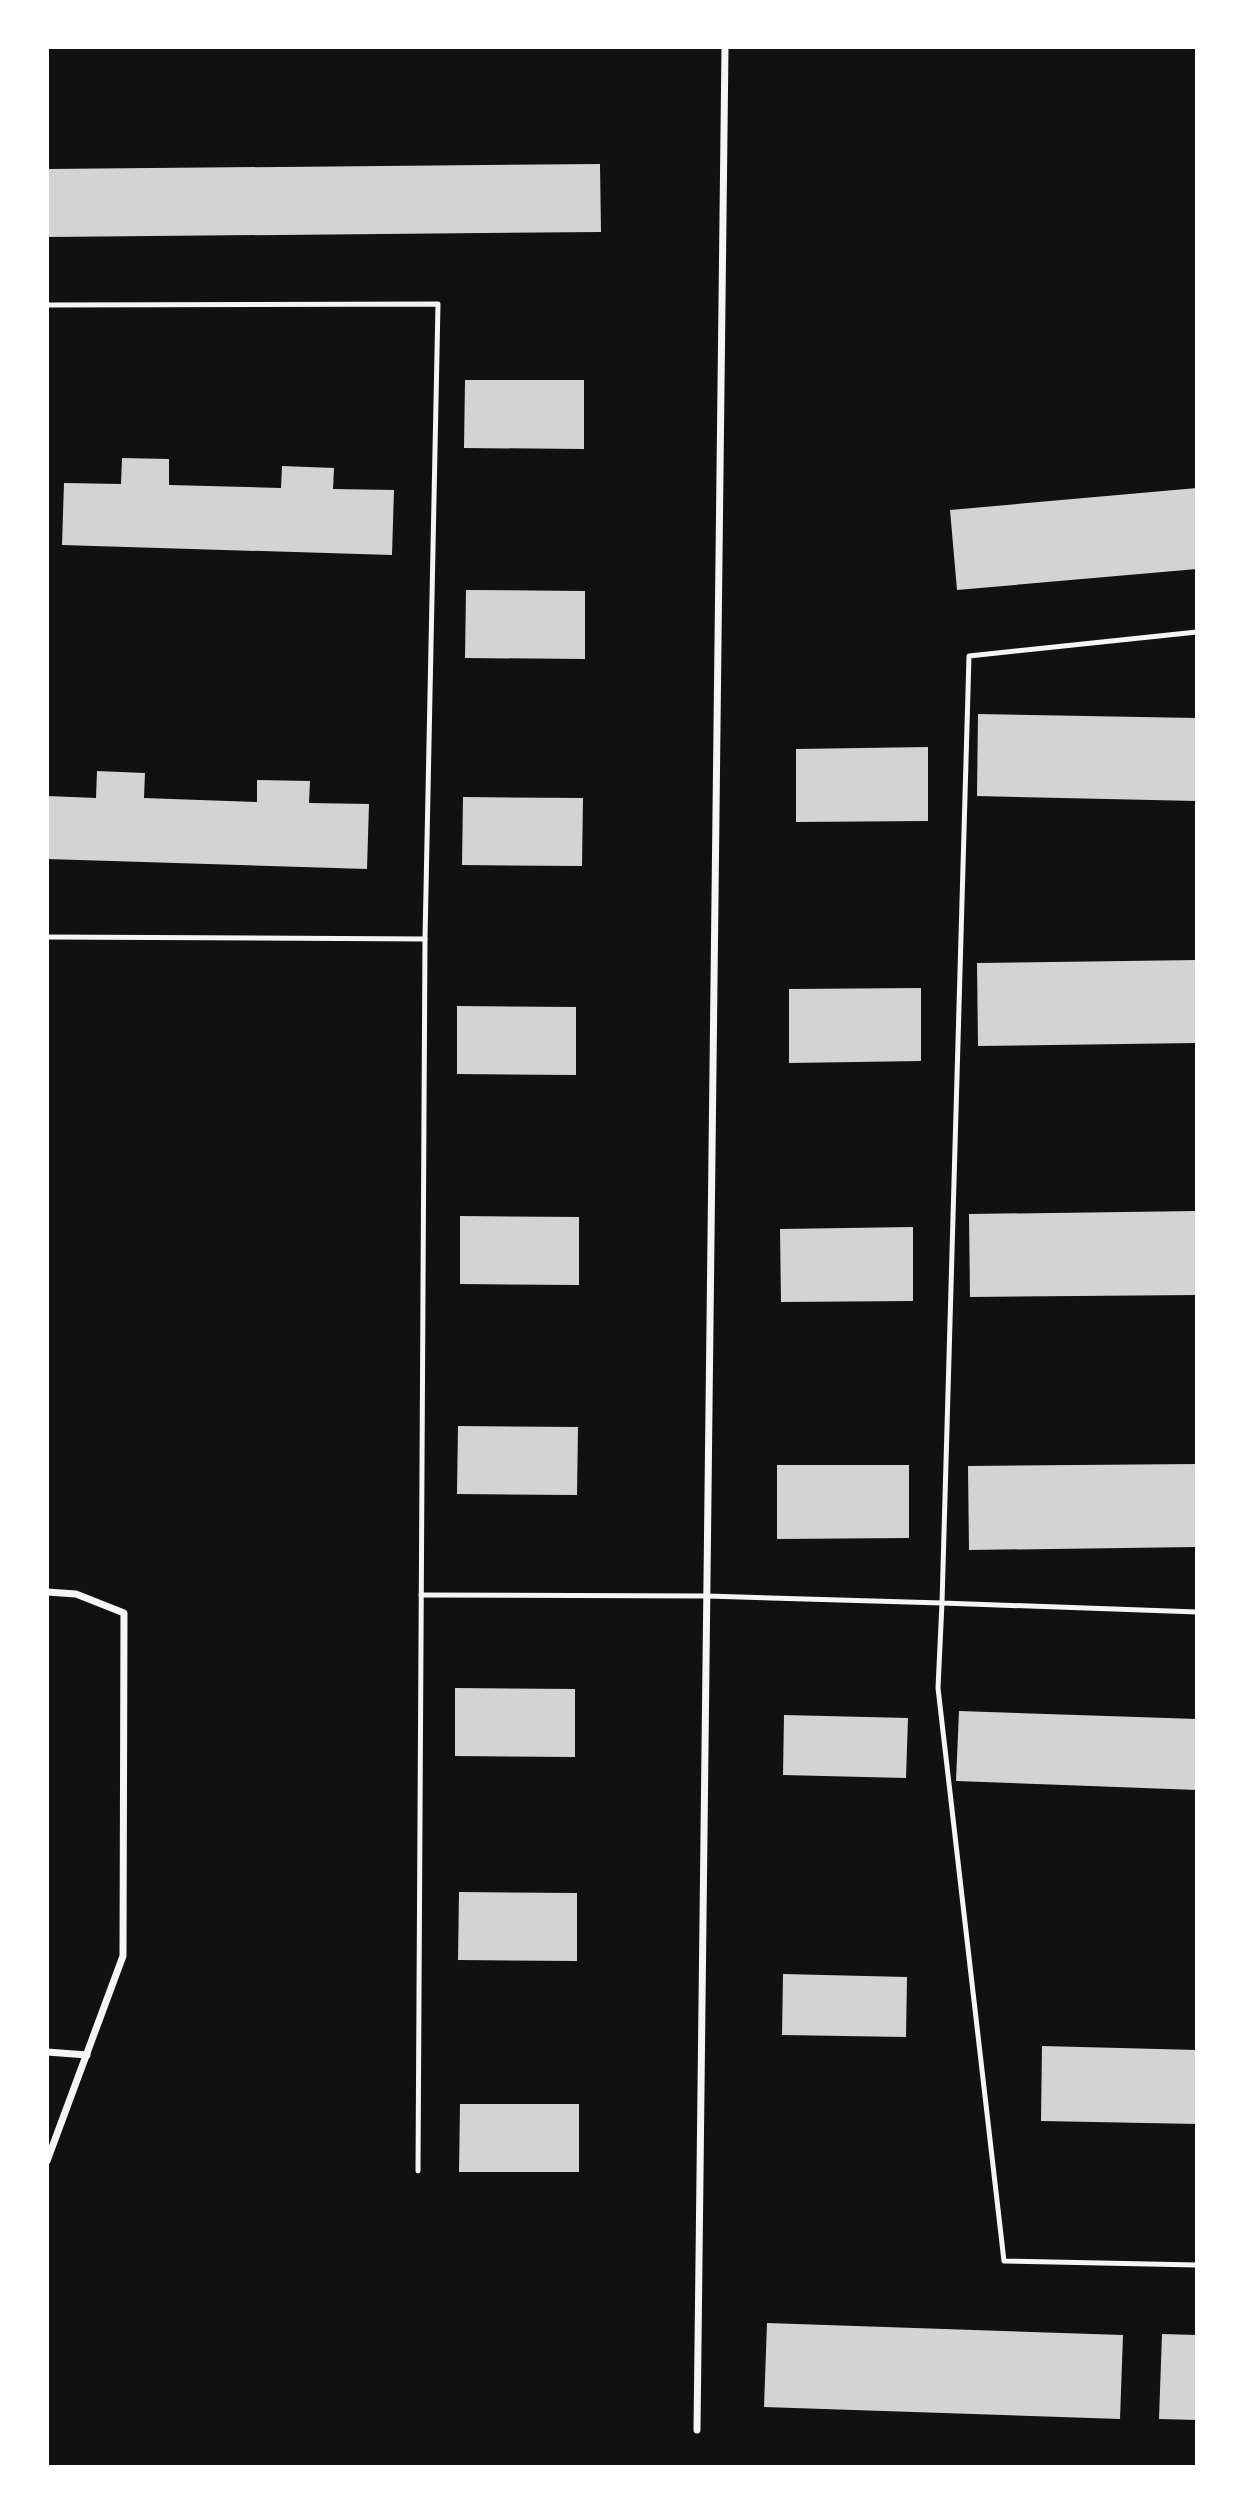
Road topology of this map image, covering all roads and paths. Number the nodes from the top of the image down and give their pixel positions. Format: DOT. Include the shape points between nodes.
graph roads {
  1 [pos="725,47"];
  2 [pos="47,304"];
  3 [pos="1197,632"];
  4 [pos="47,936"];
  5 [pos="425,939"];
  6 [pos="47,1592"];
  7 [pos="421,1595"];
  8 [pos="707,1596"];
  9 [pos="942,1603"];
  10 [pos="1197,1612"];
  11 [pos="47,2052"];
  12 [pos="87,2055"];
  13 [pos="47,2161"];
  14 [pos="418,2171"];
  15 [pos="1197,2265"];
  16 [pos="697,2430"];
  1 -- 8 [label="street"];
  2 -- 5 [label="lane" via="438,304"];
  3 -- 9 [label="lane" via="969,656"];
  4 -- 5 [label="lane"];
  5 -- 7 [label="lane"];
  6 -- 12 [label="street" via="76,1594 124,1614 124,1956"];
  7 -- 8 [label="lane"];
  7 -- 14 [label="lane"];
  8 -- 9 [label="lane"];
  8 -- 16 [label="street"];
  9 -- 10 [label="lane"];
  9 -- 15 [label="lane" via="938,1688 1004,2261"];
  11 -- 12 [label="street"];
  12 -- 13 [label="street"];
}
